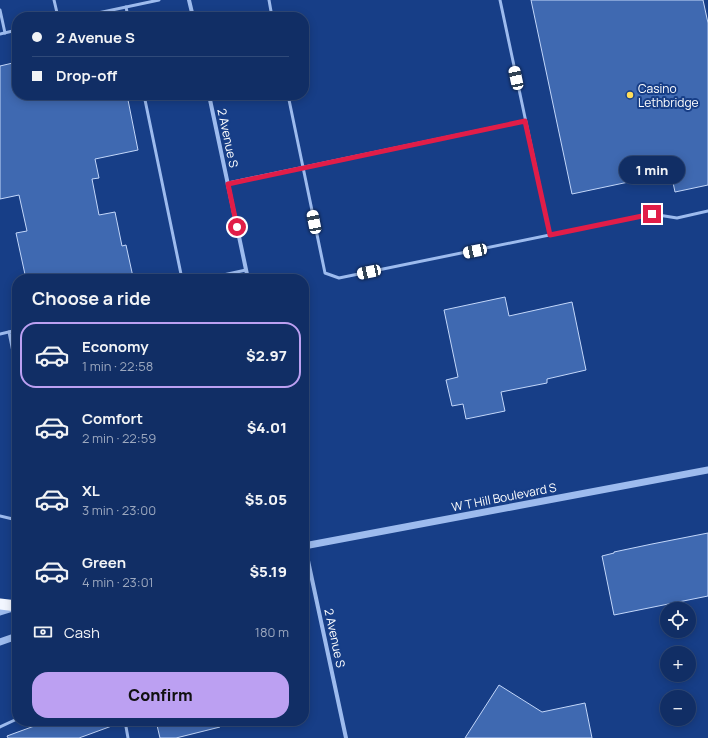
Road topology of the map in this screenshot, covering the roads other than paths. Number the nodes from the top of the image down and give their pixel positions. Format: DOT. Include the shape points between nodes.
graph roads {
  1 [pos="54,0"];
  2 [pos="159,0"];
  3 [pos="189,0"];
  4 [pos="269,0"];
  5 [pos="500,0"];
  6 [pos="126,7"];
  7 [pos="0,10"];
  8 [pos="57,12"];
  9 [pos="102,12"];
  10 [pos="127,12"];
  11 [pos="191,12"];
  12 [pos="271,12"];
  13 [pos="12,31"];
  14 [pos="5,33"];
  15 [pos="0,34"];
  16 [pos="145,100"];
  17 [pos="210,100"];
  18 [pos="289,100"];
  19 [pos="525,121"];
  20 [pos="304,168"];
  21 [pos="228,184"];
  22 [pos="708,211"];
  23 [pos="550,235"];
  24 [pos="246,270"];
  25 [pos="181,274"];
  26 [pos="228,274"];
  27 [pos="247,274"];
  28 [pos="12,331"];
  29 [pos="9,332"];
  30 [pos="0,334"];
  31 [pos="12,347"];
  32 [pos="708,470"];
  33 [pos="0,516"];
  34 [pos="12,519"];
  35 [pos="309,543"];
  36 [pos="309,567"];
  37 [pos="0,604"];
  38 [pos="12,605"];
  39 [pos="12,608"];
  40 [pos="0,612"];
  41 [pos="12,638"];
  42 [pos="0,642"];
  43 [pos="12,722"];
  44 [pos="126,726"];
  45 [pos="0,727"];
  46 [pos="128,738"];
  47 [pos="346,738"];
  1 -- 8 [label="lane"];
  2 -- 6 [label="lane"];
  3 -- 11 [label="street"];
  4 -- 12 [label="lane"];
  5 -- 19 [label="lane"];
  6 -- 9 [label="lane"];
  6 -- 10 [label="lane"];
  7 -- 14 [label="lane"];
  13 -- 14 [label="lane"];
  14 -- 15 [label="lane"];
  16 -- 25 [label="lane"];
  17 -- 21 [label="street, 2 Avenue S"];
  18 -- 20 [label="lane"];
  19 -- 20 [label="lane"];
  19 -- 23 [label="lane"];
  20 -- 21 [label="lane"];
  20 -- 23 [label="lane" via="325,273 339,278"];
  21 -- 24 [label="street, 2 Avenue S"];
  22 -- 23 [label="lane" via="677,218 652,214"];
  24 -- 26 [label="lane"];
  24 -- 27 [label="street, 2 Avenue S"];
  28 -- 29 [label="lane"];
  29 -- 30 [label="lane"];
  29 -- 31 [label="lane"];
  32 -- 35 [label="street, W T Hill Boulevard S"];
  33 -- 34 [label="lane"];
  36 -- 47 [label="street, 2 Avenue S"];
  37 -- 38 [label="highway"];
  39 -- 40 [label="street"];
  41 -- 42 [label="street"];
  43 -- 45 [label="lane"];
  44 -- 46 [label="lane"];
}
